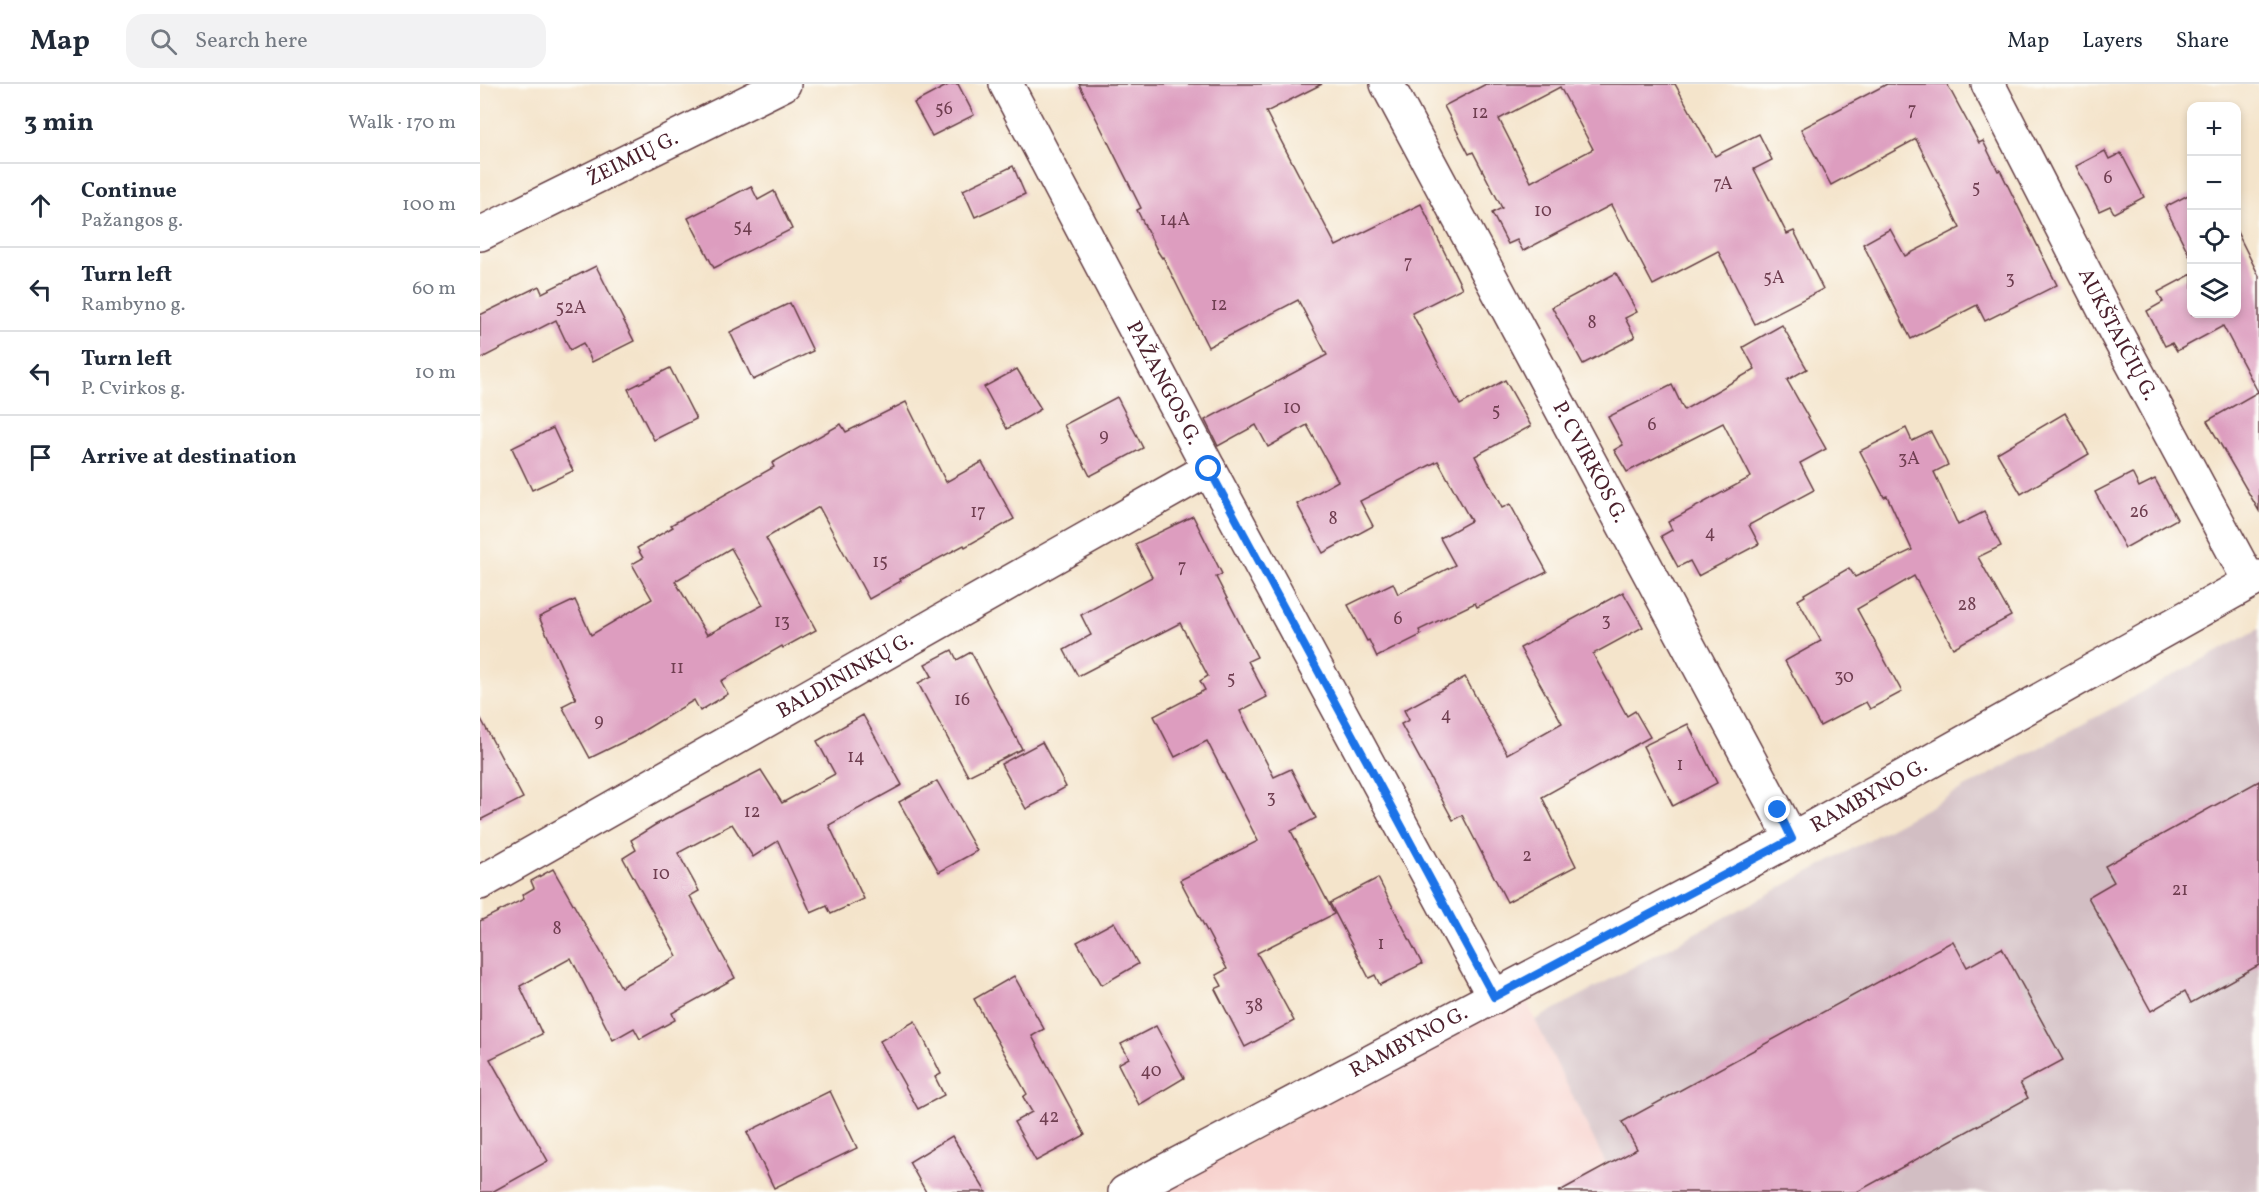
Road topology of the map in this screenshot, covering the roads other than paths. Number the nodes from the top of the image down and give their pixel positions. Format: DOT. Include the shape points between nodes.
graph roads {
  1 [pos="784,84"];
  2 [pos="1006,84"];
  3 [pos="1387,84"];
  4 [pos="1988,84"];
  5 [pos="480,234"];
  6 [pos="1209,469"];
  7 [pos="2255,580"];
  8 [pos="1792,839"];
  9 [pos="480,883"];
  10 [pos="1494,997"];
  11 [pos="1125,1192"];
  1 -- 5 [label="street, ŽEIMIŲ G."];
  2 -- 6 [label="street, PAŽANGOS G."];
  3 -- 8 [label="street, P. CVIRKOS G."];
  4 -- 7 [label="street, AUKŠTAIČIŲ G." via="2115,331"];
  6 -- 9 [label="street, BALDININKŲ G."];
  6 -- 10 [label="street, PAŽANGOS G."];
  7 -- 8 [label="street, RAMBYNO G."];
  8 -- 10 [label="street, RAMBYNO G."];
  10 -- 11 [label="street, RAMBYNO G."];
}
